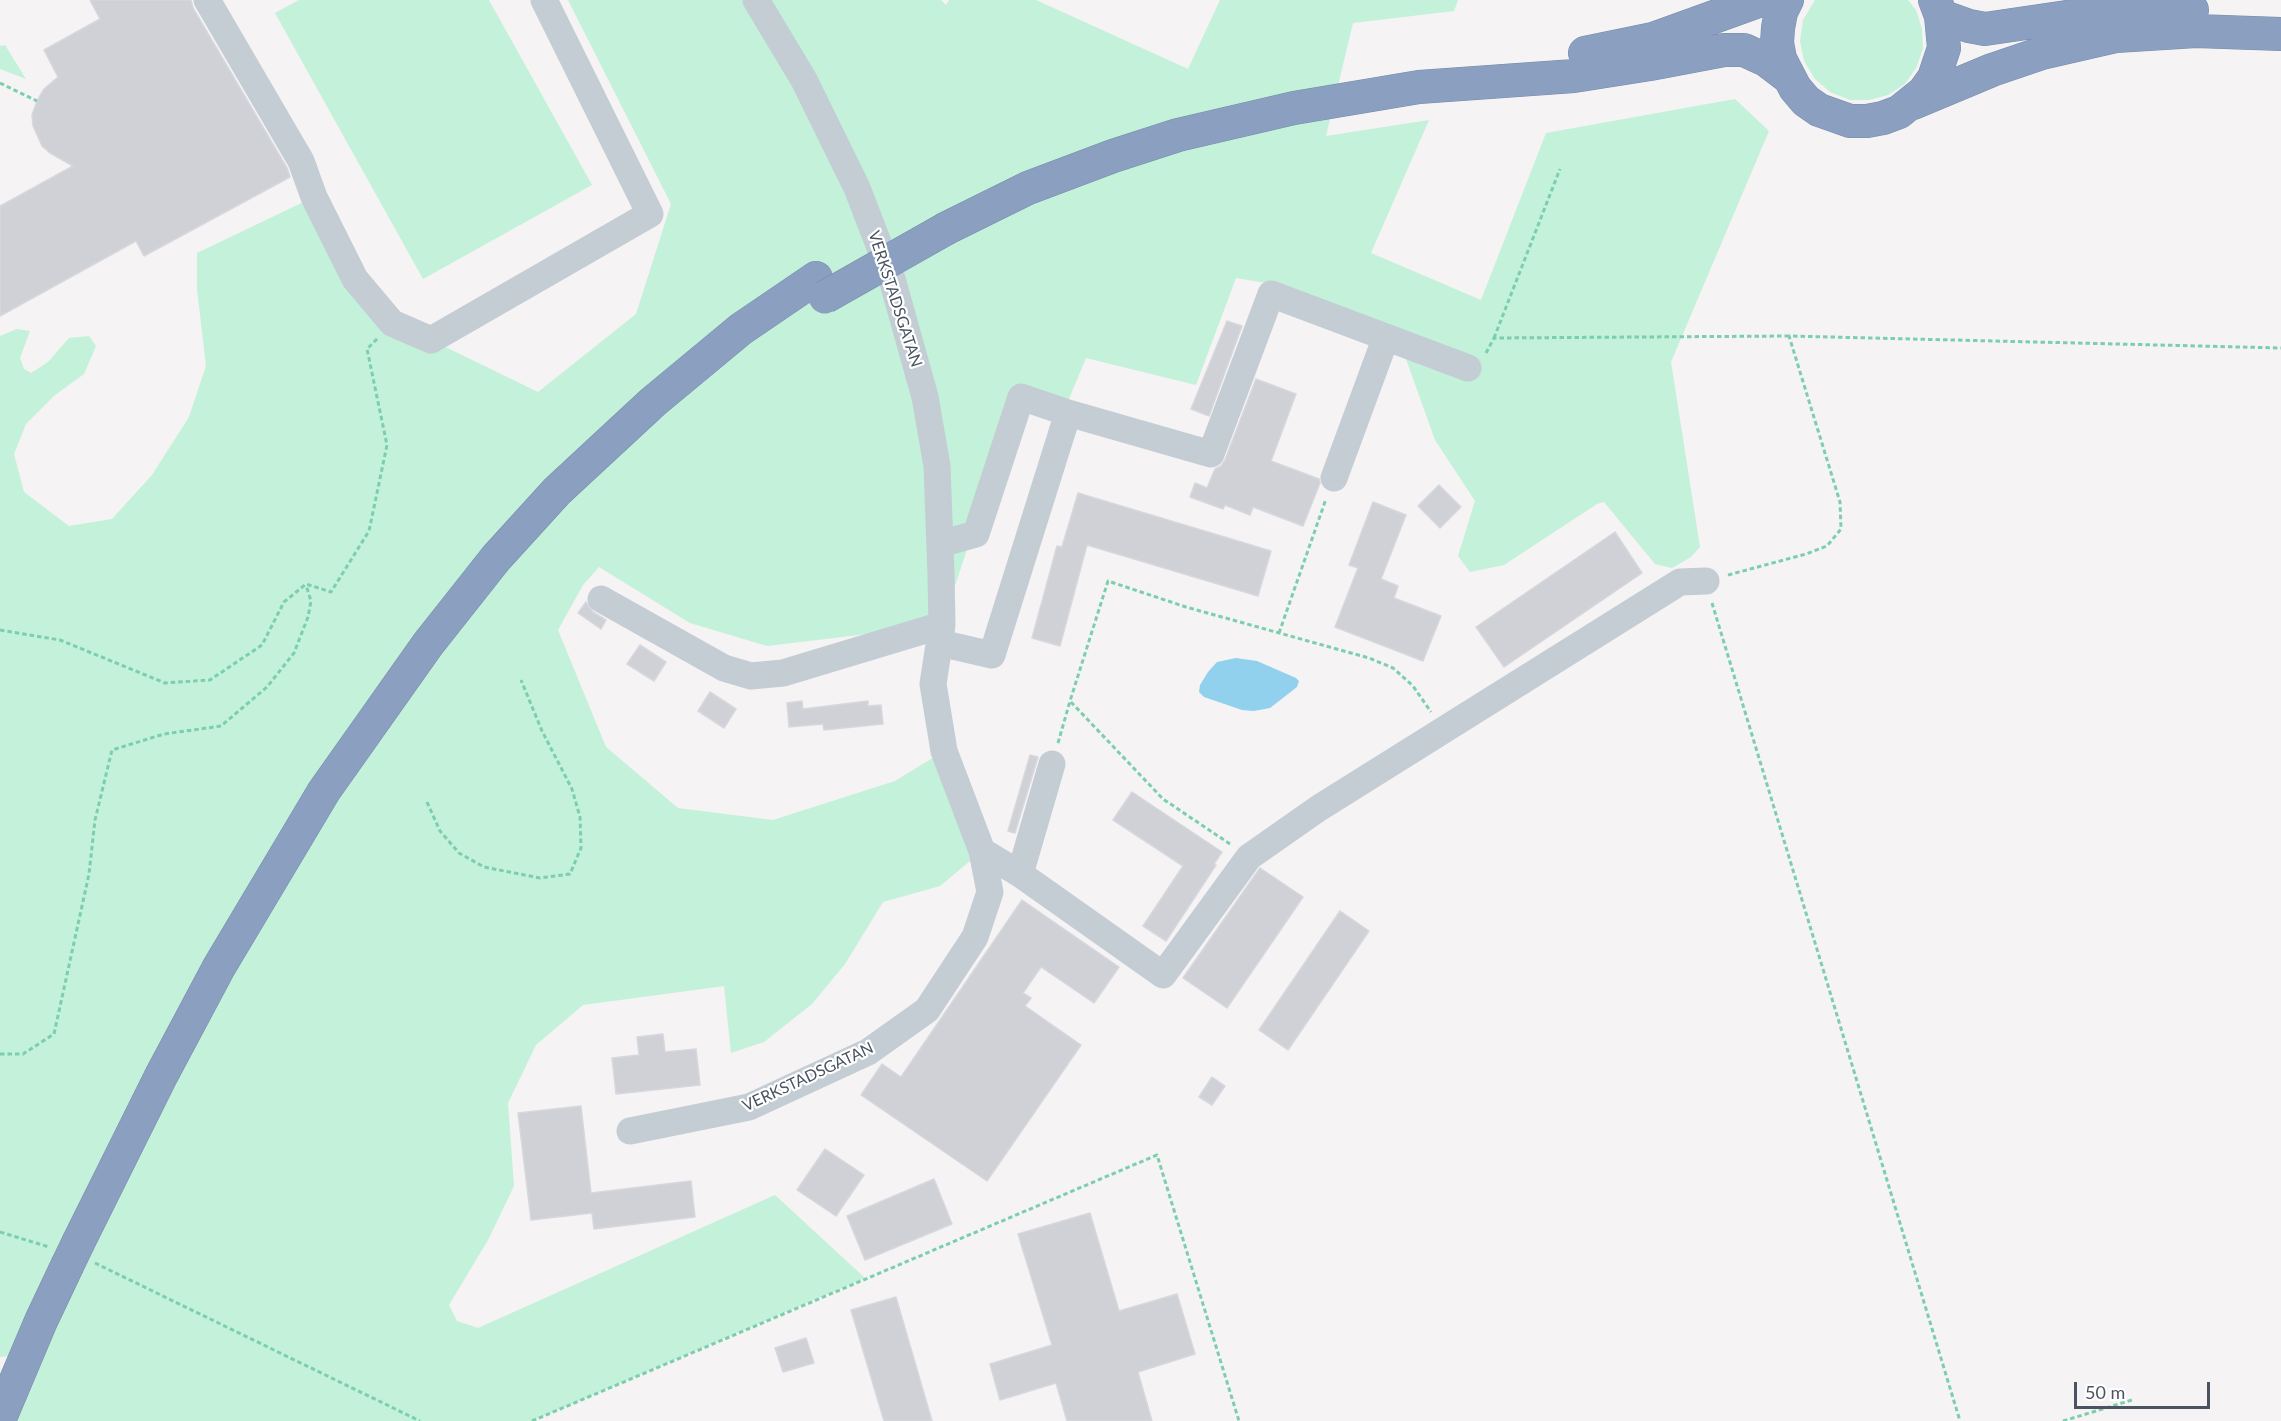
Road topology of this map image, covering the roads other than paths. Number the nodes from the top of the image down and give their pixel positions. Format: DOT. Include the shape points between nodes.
graph roads {
  1 [pos="207,0"];
  2 [pos="543,0"];
  3 [pos="756,0"];
  4 [pos="1761,0"];
  5 [pos="1787,0"];
  6 [pos="1938,8"];
  7 [pos="2281,13"];
  8 [pos="2281,34"];
  9 [pos="1786,76"];
  10 [pos="1913,103"];
  11 [pos="942,220"];
  12 [pos="1386,337"];
  13 [pos="1468,368"];
  14 [pos="1068,413"];
  15 [pos="1334,478"];
  16 [pos="940,544"];
  17 [pos="1706,581"];
  18 [pos="601,599"];
  19 [pos="941,634"];
  20 [pos="1053,764"];
  21 [pos="982,851"];
  22 [pos="1020,874"];
  23 [pos="630,1131"];
  24 [pos="79,1256"];
  25 [pos="0,1418"];
  26 [pos="21,1421"];
  1 -- 2 [label="street" via="301,160 314,197 355,279 392,323 431,340 650,214"];
  3 -- 16 [label="street, VERKSTADSGATAN" via="804,80 852,178 892,279 925,397 937,466"];
  4 -- 11 [label="highway" via="1653,39 1612,48 1403,71 1215,106 1120,134 1015,175"];
  5 -- 9 [label="highway" via="1778,36"];
  6 -- 7 [label="highway" via="1969,26 1985,29 2108,11"];
  6 -- 10 [label="highway" via="1944,48 1924,92"];
  8 -- 10 [label="highway" via="2196,31 2116,36 2042,53"];
  9 -- 10 [label="highway" via="1819,110 1850,121 1883,118"];
  9 -- 11 [label="highway" via="1766,60 1744,50 1724,50 1574,76 1419,87 1338,100 1178,135"];
  11 -- 24 [label="highway, bridge" via="820,287 666,413 529,549 441,657 364,769 237,975 133,1174"];
  12 -- 13 [label="street"];
  12 -- 14 [label="street" via="1271,294 1211,454"];
  12 -- 15 [label="street"];
  14 -- 16 [label="street" via="1021,397 976,534"];
  14 -- 19 [label="street" via="992,655"];
  16 -- 19 [label="street, VERKSTADSGATAN"];
  17 -- 22 [label="street" via="1680,582 1319,808 1249,857 1163,975"];
  18 -- 19 [label="street" via="724,668 751,676 783,673"];
  19 -- 21 [label="street, VERKSTADSGATAN" via="933,684 944,751"];
  20 -- 22 [label="street"];
  21 -- 22 [label="street"];
  21 -- 23 [label="street, VERKSTADSGATAN" via="990,892 975,937 927,1010 868,1052 749,1107"];
  24 -- 25 [label="highway" via="41,1321"];
  24 -- 26 [label="highway"];
}
